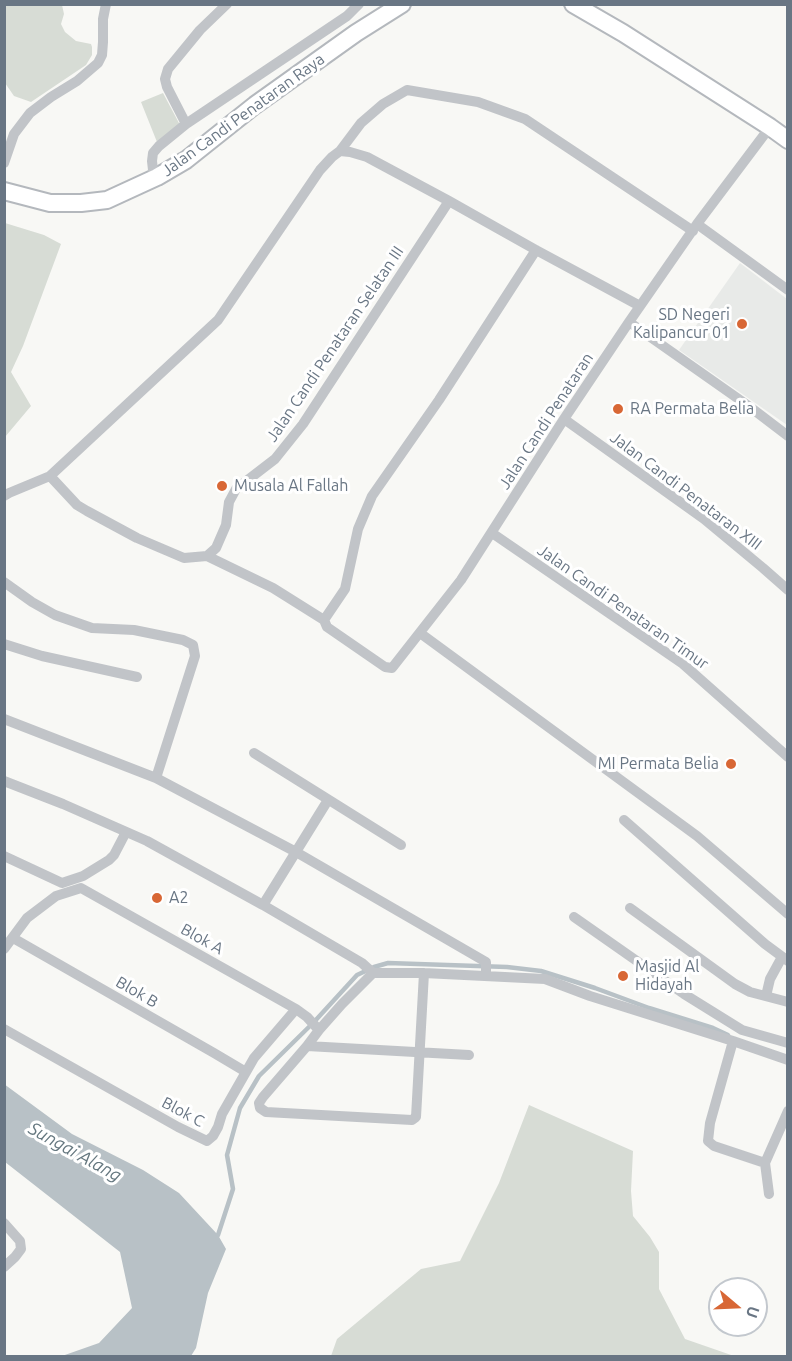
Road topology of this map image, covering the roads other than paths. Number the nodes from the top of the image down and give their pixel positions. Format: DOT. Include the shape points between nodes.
graph roads {
  1 [pos="106,4"];
  2 [pos="359,4"];
  3 [pos="402,4"];
  4 [pos="573,4"];
  5 [pos="592,4"];
  6 [pos="224,5"];
  7 [pos="623,33"];
  8 [pos="186,124"];
  9 [pos="770,127"];
  10 [pos="788,140"];
  11 [pos="340,151"];
  12 [pos="4,163"];
  13 [pos="157,177"];
  14 [pos="4,191"];
  15 [pos="449,201"];
  16 [pos="695,228"];
  17 [pos="536,250"];
  18 [pos="788,290"];
  19 [pos="640,306"];
  20 [pos="629,322"];
  21 [pos="564,419"];
  22 [pos="788,436"];
  23 [pos="50,476"];
  24 [pos="4,496"];
  25 [pos="492,533"];
  26 [pos="207,556"];
  27 [pos="4,582"];
  28 [pos="788,590"];
  29 [pos="325,624"];
  30 [pos="420,633"];
  31 [pos="4,644"];
  32 [pos="136,677"];
  33 [pos="4,719"];
  34 [pos="254,753"];
  35 [pos="788,757"];
  36 [pos="156,778"];
  37 [pos="4,781"];
  38 [pos="328,800"];
  39 [pos="624,820"];
  40 [pos="126,832"];
  41 [pos="401,845"];
  42 [pos="296,852"];
  43 [pos="4,856"];
  44 [pos="263,905"];
  45 [pos="630,908"];
  46 [pos="788,914"];
  47 [pos="574,917"];
  48 [pos="14,938"];
  49 [pos="4,949"];
  50 [pos="785,959"];
  51 [pos="368,969"];
  52 [pos="486,969"];
  53 [pos="424,973"];
  54 [pos="766,996"];
  55 [pos="788,1002"];
  56 [pos="296,1009"];
  57 [pos="314,1024"];
  58 [pos="4,1029"];
  59 [pos="733,1041"];
  60 [pos="788,1043"];
  61 [pos="308,1046"];
  62 [pos="419,1053"];
  63 [pos="469,1054"];
  64 [pos="788,1060"];
  65 [pos="246,1072"];
  66 [pos="788,1111"];
  67 [pos="765,1163"];
  68 [pos="769,1194"];
  69 [pos="4,1223"];
  70 [pos="4,1267"];
  1 -- 12 [label="street" via="104,42 98,63 30,113 14,134"];
  2 -- 8 [label="street" via="347,16"];
  3 -- 13 [label="main road, Jalan Candi Penataran Raya"];
  4 -- 7 [label="main road"];
  5 -- 7 [label="street"];
  6 -- 8 [label="street" via="168,69 167,87"];
  7 -- 9 [label="main road"];
  8 -- 13 [label="street" via="153,153"];
  9 -- 10 [label="main road"];
  9 -- 16 [label="street, Jalan Candi Penataran"];
  11 -- 15 [label="street" via="367,157"];
  11 -- 16 [label="street" via="361,123 407,90 478,102 525,119"];
  11 -- 23 [label="street" via="320,170 218,320"];
  13 -- 14 [label="main road, Jalan Candi Penataran Raya" via="107,200 81,203 50,203"];
  15 -- 17 [label="street"];
  15 -- 26 [label="street, Jalan Candi Penataran Selatan III" via="303,424 275,459 236,489 229,502 226,525 216,548"];
  16 -- 18 [label="street"];
  16 -- 19 [label="street, Jalan Candi Penataran"];
  17 -- 19 [label="street"];
  17 -- 29 [label="street" via="372,496 358,529 345,589"];
  19 -- 20 [label="street, Jalan Candi Penataran"];
  20 -- 21 [label="street, Jalan Candi Penataran"];
  20 -- 22 [label="street"];
  21 -- 25 [label="street, Jalan Candi Penataran"];
  21 -- 28 [label="street, Jalan Candi Penataran XIII" via="704,519"];
  23 -- 24 [label="street"];
  23 -- 26 [label="street" via="77,505 137,538 184,558"];
  25 -- 30 [label="street, Jalan Candi Penataran"];
  25 -- 35 [label="street, Jalan Candi Penataran Timur" via="683,664"];
  26 -- 29 [label="street" via="273,588"];
  27 -- 36 [label="street" via="55,615 92,628 134,630 193,645 195,656"];
  29 -- 30 [label="street, Jalan Candi Penataran" via="385,667 392,668"];
  30 -- 46 [label="street" via="697,836"];
  31 -- 32 [label="street"];
  33 -- 36 [label="street"];
  34 -- 38 [label="street"];
  36 -- 42 [label="street"];
  37 -- 40 [label="street"];
  38 -- 41 [label="street"];
  38 -- 42 [label="street"];
  39 -- 50 [label="street"];
  40 -- 43 [label="street" via="110,860 62,883"];
  40 -- 44 [label="street"];
  42 -- 44 [label="street"];
  42 -- 52 [label="street"];
  44 -- 51 [label="street"];
  45 -- 54 [label="street" via="735,984"];
  47 -- 60 [label="street" via="742,1030"];
  48 -- 49 [label="street"];
  48 -- 56 [label="street, Blok A" via="27,918 56,896 81,888"];
  48 -- 65 [label="street, Blok B"];
  50 -- 54 [label="street" via="770,979"];
  51 -- 53 [label="street"];
  51 -- 57 [label="street" via="342,1004"];
  52 -- 53 [label="street"];
  52 -- 59 [label="street" via="545,979"];
  53 -- 62 [label="street"];
  54 -- 55 [label="street"];
  56 -- 57 [label="street, Blok A"];
  56 -- 65 [label="street, Blok C"];
  57 -- 61 [label="street"];
  58 -- 65 [label="street, Blok C" via="207,1141"];
  59 -- 64 [label="street"];
  59 -- 67 [label="street" via="708,1141"];
  61 -- 62 [label="street"];
  61 -- 62 [label="street" via="259,1103 260,1108 266,1112 412,1120 416,1117"];
  62 -- 63 [label="street"];
  66 -- 67 [label="street"];
  67 -- 68 [label="street"];
  69 -- 70 [label="street" via="20,1241 21,1249"];
}
